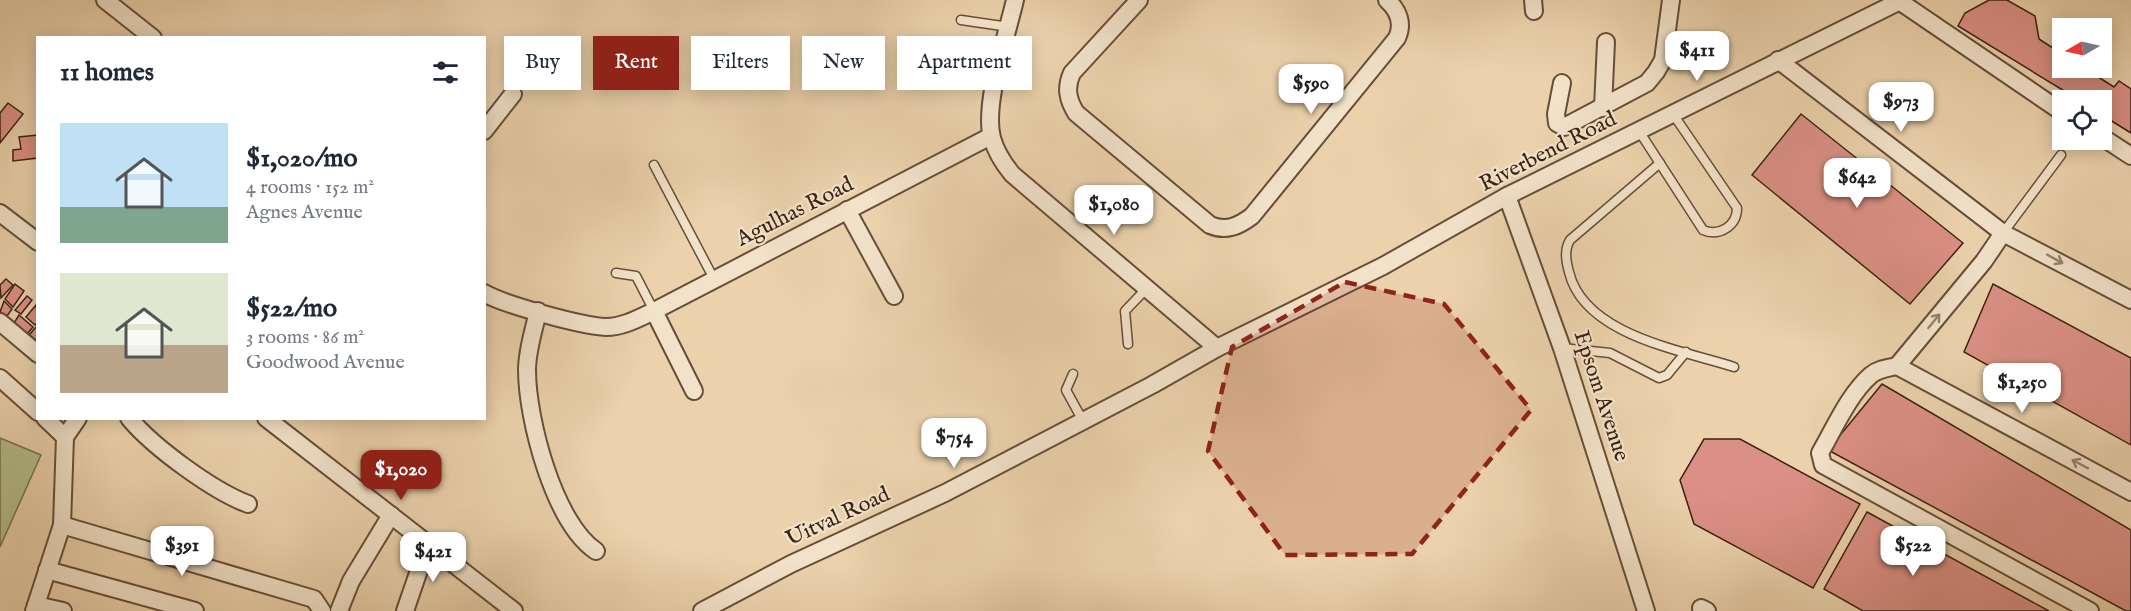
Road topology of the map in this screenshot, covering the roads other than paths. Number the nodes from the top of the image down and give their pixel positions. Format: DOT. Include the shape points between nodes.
graph roads {
  1 [pos="105,0"];
  2 [pos="1015,0"];
  3 [pos="1138,0"];
  4 [pos="1387,0"];
  5 [pos="1671,0"];
  6 [pos="1900,1"];
  7 [pos="961,20"];
  8 [pos="1009,27"];
  9 [pos="150,36"];
  10 [pos="1007,36"];
  11 [pos="1606,42"];
  12 [pos="1778,60"];
  13 [pos="1562,83"];
  14 [pos="994,90"];
  15 [pos="513,94"];
  16 [pos="2052,105"];
  17 [pos="1603,108"];
  18 [pos="1673,114"];
  19 [pos="486,128"];
  20 [pos="1639,130"];
  21 [pos="991,136"];
  22 [pos="2112,144"];
  23 [pos="2061,155"];
  24 [pos="2131,156"];
  25 [pos="1660,163"];
  26 [pos="654,165"];
  27 [pos="1507,196"];
  28 [pos="847,210"];
  29 [pos="0,213"];
  30 [pos="2003,233"];
  31 [pos="36,240"];
  32 [pos="615,273"];
  33 [pos="714,279"];
  34 [pos="1147,288"];
  35 [pos="486,294"];
  36 [pos="894,296"];
  37 [pos="2131,300"];
  38 [pos="538,311"];
  39 [pos="654,311"];
  40 [pos="0,322"];
  41 [pos="1128,344"];
  42 [pos="1217,348"];
  43 [pos="1562,348"];
  44 [pos="36,352"];
  45 [pos="1686,352"];
  46 [pos="1897,366"];
  47 [pos="1734,368"];
  48 [pos="1073,374"];
  49 [pos="0,378"];
  50 [pos="694,391"];
  51 [pos="36,410"];
  52 [pos="47,420"];
  53 [pos="77,420"];
  54 [pos="131,420"];
  55 [pos="269,420"];
  56 [pos="1083,421"];
  57 [pos="65,437"];
  58 [pos="2131,492"];
  59 [pos="248,504"];
  60 [pos="391,515"];
  61 [pos="62,525"];
  62 [pos="428,544"];
  63 [pos="596,551"];
  64 [pos="47,570"];
  65 [pos="35,608"];
  66 [pos="63,611"];
  67 [pos="195,611"];
  68 [pos="322,611"];
  69 [pos="339,611"];
  70 [pos="405,611"];
  71 [pos="514,611"];
  72 [pos="702,611"];
  73 [pos="1646,611"];
  74 [pos="2090,611"];
  1 -- 9 [label="street"];
  2 -- 8 [label="street"];
  3 -- 4 [label="street" via="1072,74 1067,87 1069,98 1076,113 1210,225 1224,229 1252,216 1397,38 1399,16"];
  5 -- 17 [label="street" via="1663,60 1656,72 1647,83"];
  6 -- 12 [label="street, Riverbend Road"];
  6 -- 16 [label="street"];
  7 -- 8 [label="lane"];
  8 -- 10 [label="street"];
  11 -- 17 [label="street"];
  12 -- 18 [label="street, Riverbend Road"];
  12 -- 30 [label="street"];
  13 -- 17 [label="street" via="1557,123 1570,126"];
  14 -- 21 [label="street"];
  15 -- 19 [label="street"];
  18 -- 20 [label="street, Riverbend Road"];
  18 -- 25 [label="lane" via="1737,208 1733,222 1716,234 1702,230"];
  20 -- 25 [label="lane"];
  20 -- 27 [label="street, Riverbend Road"];
  21 -- 28 [label="street, Agulhas Road"];
  21 -- 34 [label="street" via="1012,174"];
  22 -- 24 [label="street"];
  23 -- 30 [label="lane"];
  25 -- 45 [label="lane" via="1570,240 1567,265 1575,292 1594,312 1634,335"];
  26 -- 33 [label="lane"];
  27 -- 42 [label="street, Riverbend Road" via="1383,266"];
  27 -- 43 [label="street, Epsom Avenue"];
  28 -- 33 [label="street, Agulhas Road"];
  28 -- 36 [label="street"];
  29 -- 31 [label="street"];
  30 -- 37 [label="street, one-way"];
  46 -- 30 [label="street, one-way"];
  32 -- 39 [label="lane" via="633,273"];
  33 -- 39 [label="street, Agulhas Road"];
  34 -- 41 [label="lane" via="1125,311"];
  34 -- 42 [label="street"];
  35 -- 38 [label="street, Agulhas Road"];
  38 -- 39 [label="street, Agulhas Road" via="605,327"];
  38 -- 63 [label="street" via="527,368 532,422 567,518 578,537"];
  39 -- 50 [label="street"];
  40 -- 44 [label="street"];
  42 -- 56 [label="street, Uitval Road"];
  43 -- 45 [label="lane" via="1610,353 1659,378 1667,375"];
  43 -- 73 [label="street, Epsom Avenue"];
  45 -- 47 [label="lane"];
  58 -- 46 [label="street, one-way"];
  46 -- 74 [label="street" via="1870,375 1820,453 1823,465"];
  48 -- 56 [label="lane" via="1066,390"];
  49 -- 51 [label="street"];
  52 -- 57 [label="street"];
  53 -- 57 [label="street"];
  54 -- 59 [label="street" via="194,473 228,496"];
  55 -- 60 [label="street"];
  56 -- 72 [label="street, Uitval Road"];
  57 -- 61 [label="street"];
  60 -- 62 [label="street"];
  60 -- 69 [label="street" via="351,580"];
  61 -- 64 [label="street"];
  61 -- 68 [label="street" via="314,599"];
  62 -- 70 [label="street"];
  62 -- 71 [label="street"];
  64 -- 65 [label="street"];
  64 -- 67 [label="street"];
  65 -- 66 [label="street"];
}
